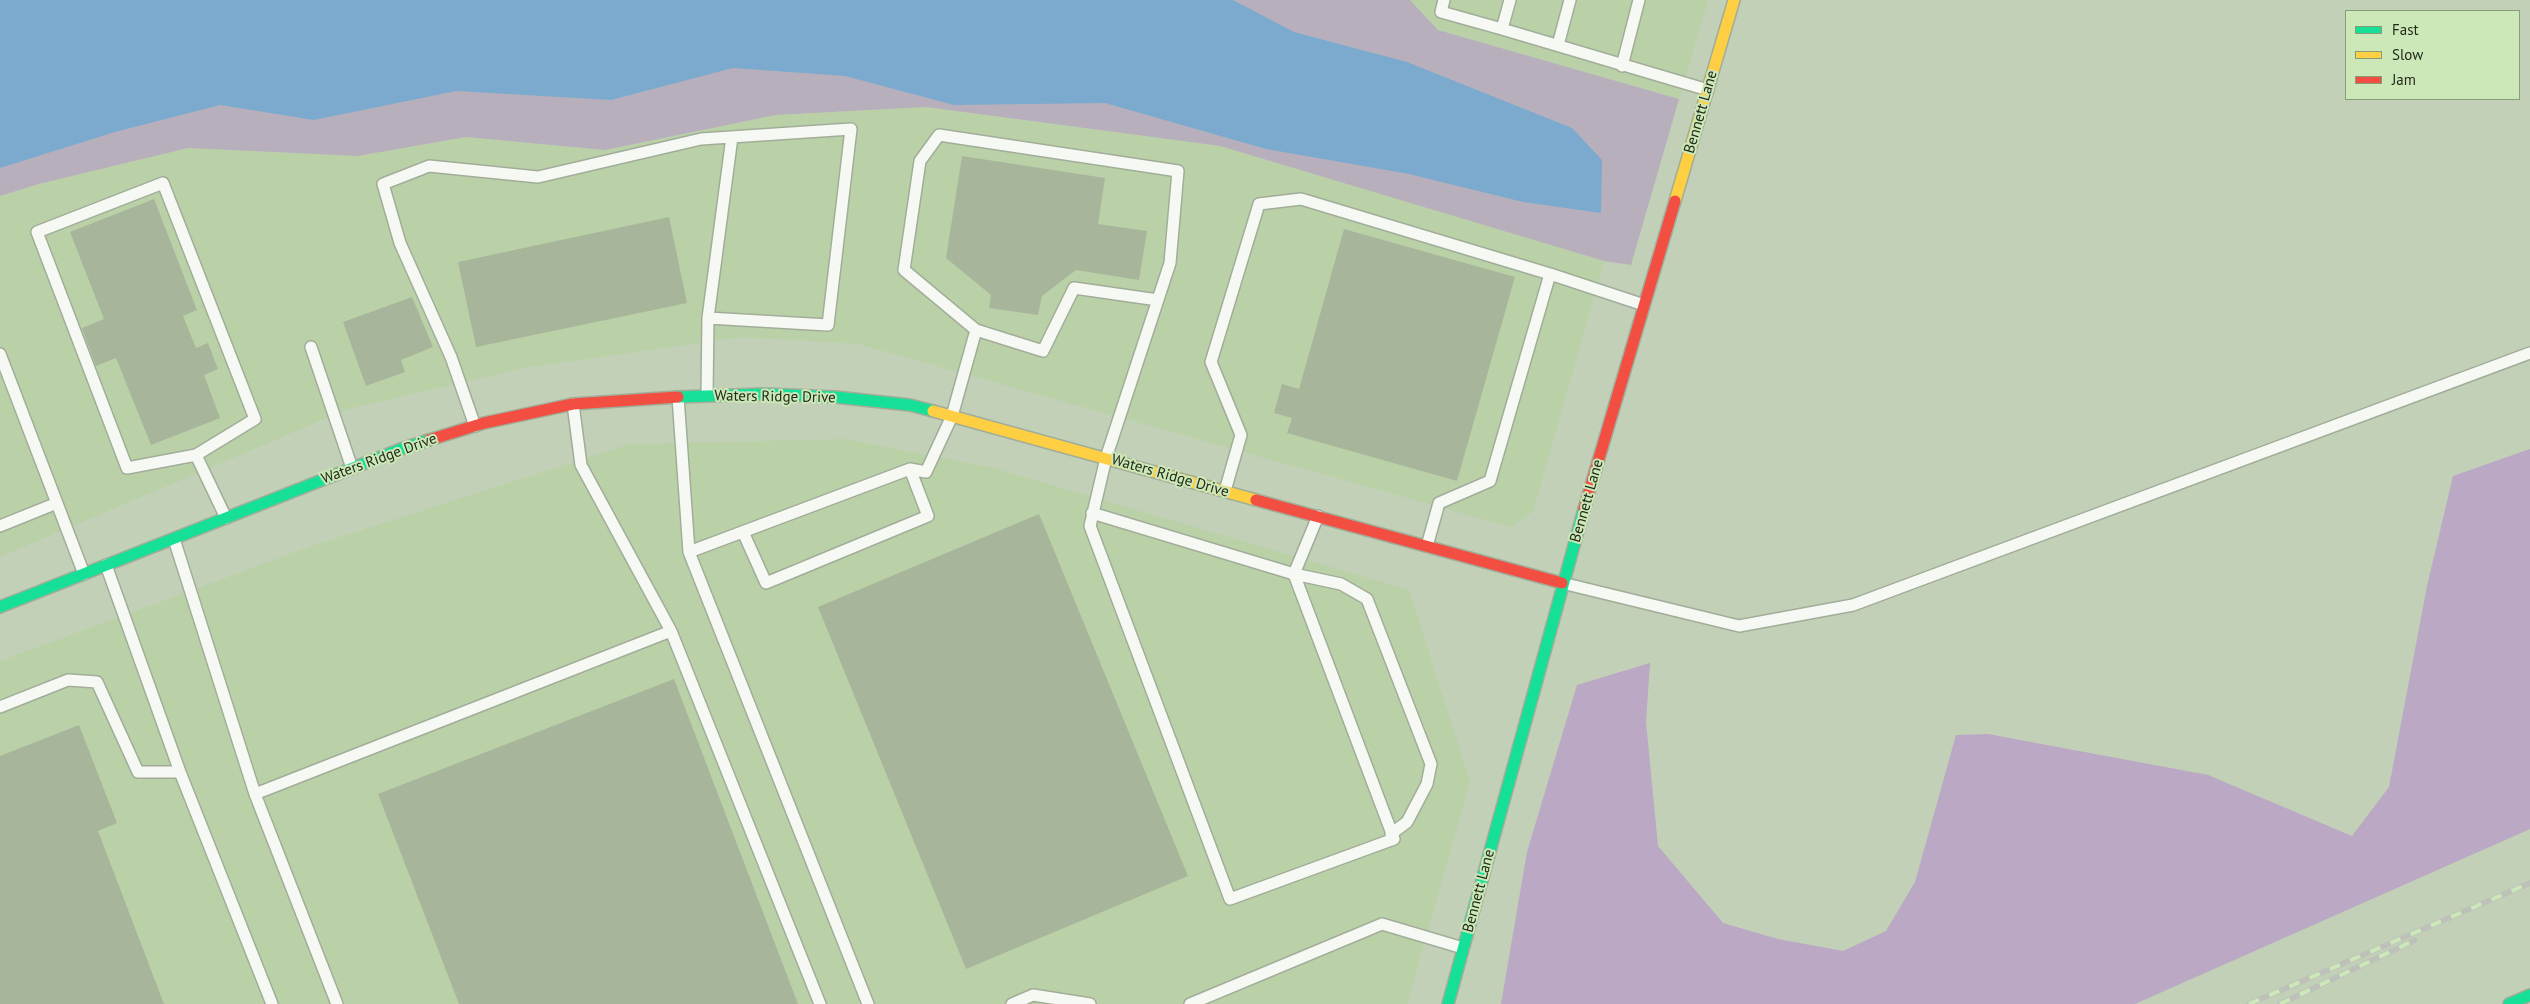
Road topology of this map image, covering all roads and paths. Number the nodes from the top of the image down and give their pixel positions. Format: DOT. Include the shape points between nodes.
graph roads {
  1 [pos="1444,0"];
  2 [pos="1510,0"];
  3 [pos="1570,0"];
  4 [pos="1640,0"];
  5 [pos="1734,0"];
  6 [pos="1502,29"];
  7 [pos="1558,45"];
  8 [pos="1622,66"];
  9 [pos="1708,90"];
  10 [pos="732,137"];
  11 [pos="1550,274"];
  12 [pos="1158,300"];
  13 [pos="1644,305"];
  14 [pos="708,318"];
  15 [pos="976,330"];
  16 [pos="311,347"];
  17 [pos="2530,354"];
  18 [pos="0,356"];
  19 [pos="707,395"];
  20 [pos="678,396"];
  21 [pos="573,404"];
  22 [pos="952,416"];
  23 [pos="475,426"];
  24 [pos="196,455"];
  25 [pos="1106,458"];
  26 [pos="352,468"];
  27 [pos="910,469"];
  28 [pos="1225,491"];
  29 [pos="57,503"];
  30 [pos="1092,513"];
  31 [pos="1318,516"];
  32 [pos="226,518"];
  33 [pos="0,526"];
  34 [pos="742,532"];
  35 [pos="174,539"];
  36 [pos="1428,546"];
  37 [pos="689,552"];
  38 [pos="106,565"];
  39 [pos="84,574"];
  40 [pos="1294,574"];
  41 [pos="1562,583"];
  42 [pos="0,607"];
  43 [pos="671,631"];
  44 [pos="0,707"];
  45 [pos="180,772"];
  46 [pos="255,794"];
  47 [pos="1392,834"];
  48 [pos="1463,948"];
  49 [pos="2530,996"];
  50 [pos="272,1004"];
  51 [pos="338,1004"];
  52 [pos="820,1004"];
  53 [pos="868,1004"];
  54 [pos="1012,1004"];
  55 [pos="1090,1004"];
  56 [pos="1190,1004"];
  57 [pos="1448,1004"];
  58 [pos="2510,1004"];
  1 -- 6 [label="lane" via="1441,12"];
  2 -- 6 [label="lane"];
  3 -- 7 [label="lane"];
  4 -- 8 [label="lane"];
  5 -- 9 [label="street, Bennett Lane"];
  6 -- 7 [label="lane"];
  7 -- 8 [label="lane"];
  8 -- 9 [label="lane"];
  9 -- 13 [label="street, Bennett Lane"];
  10 -- 14 [label="lane"];
  10 -- 14 [label="lane" via="851,129 828,325"];
  10 -- 23 [label="lane" via="701,139 538,177 429,166 383,184 400,243 451,357"];
  11 -- 13 [label="lane"];
  11 -- 28 [label="lane" via="1301,199 1259,204 1211,362 1241,435"];
  11 -- 36 [label="lane" via="1490,481 1439,503"];
  12 -- 15 [label="lane" via="1074,288 1043,351"];
  12 -- 15 [label="lane" via="1170,263 1178,171 939,135 920,161 904,270"];
  12 -- 25 [label="lane"];
  13 -- 41 [label="street, Bennett Lane"];
  14 -- 19 [label="lane"];
  15 -- 22 [label="lane"];
  16 -- 26 [label="lane"];
  17 -- 41 [label="lane" via="1853,605 1739,626"];
  18 -- 29 [label="lane"];
  19 -- 20 [label="street, Waters Ridge Drive"];
  19 -- 22 [label="street, Waters Ridge Drive" via="836,398 910,405"];
  20 -- 21 [label="street, Waters Ridge Drive"];
  20 -- 37 [label="lane"];
  21 -- 23 [label="street, Waters Ridge Drive"];
  21 -- 43 [label="lane" via="582,465"];
  22 -- 25 [label="street, Waters Ridge Drive"];
  22 -- 27 [label="lane" via="926,472"];
  23 -- 26 [label="street, Waters Ridge Drive"];
  24 -- 24 [label="lane" via="255,419 163,183 37,232 127,468"];
  24 -- 32 [label="lane"];
  25 -- 28 [label="street, Waters Ridge Drive"];
  25 -- 30 [label="lane"];
  26 -- 32 [label="street, Waters Ridge Drive"];
  27 -- 34 [label="lane"];
  27 -- 34 [label="lane" via="928,516 766,583"];
  28 -- 31 [label="street, Waters Ridge Drive"];
  29 -- 33 [label="lane"];
  29 -- 39 [label="lane"];
  30 -- 40 [label="lane"];
  30 -- 47 [label="lane" via="1090,526 1230,898 1394,839"];
  31 -- 36 [label="street, Waters Ridge Drive"];
  31 -- 40 [label="lane"];
  32 -- 35 [label="street, Waters Ridge Drive"];
  34 -- 37 [label="lane"];
  35 -- 38 [label="street, Waters Ridge Drive"];
  35 -- 46 [label="lane"];
  36 -- 41 [label="street, Waters Ridge Drive"];
  37 -- 53 [label="lane"];
  38 -- 39 [label="street, Waters Ridge Drive"];
  38 -- 45 [label="lane"];
  39 -- 42 [label="street, Waters Ridge Drive"];
  40 -- 47 [label="lane"];
  40 -- 47 [label="lane" via="1340,584 1367,599 1431,764 1427,784 1407,822"];
  41 -- 48 [label="street, Bennett Lane"];
  43 -- 46 [label="lane"];
  43 -- 52 [label="lane"];
  44 -- 45 [label="lane" via="68,680 97,682 138,772"];
  45 -- 50 [label="lane"];
  46 -- 51 [label="lane"];
  48 -- 56 [label="lane" via="1382,924"];
  48 -- 57 [label="street, Bennett Lane"];
  49 -- 58 [label="street"];
  54 -- 55 [label="lane" via="1033,995"];
}
